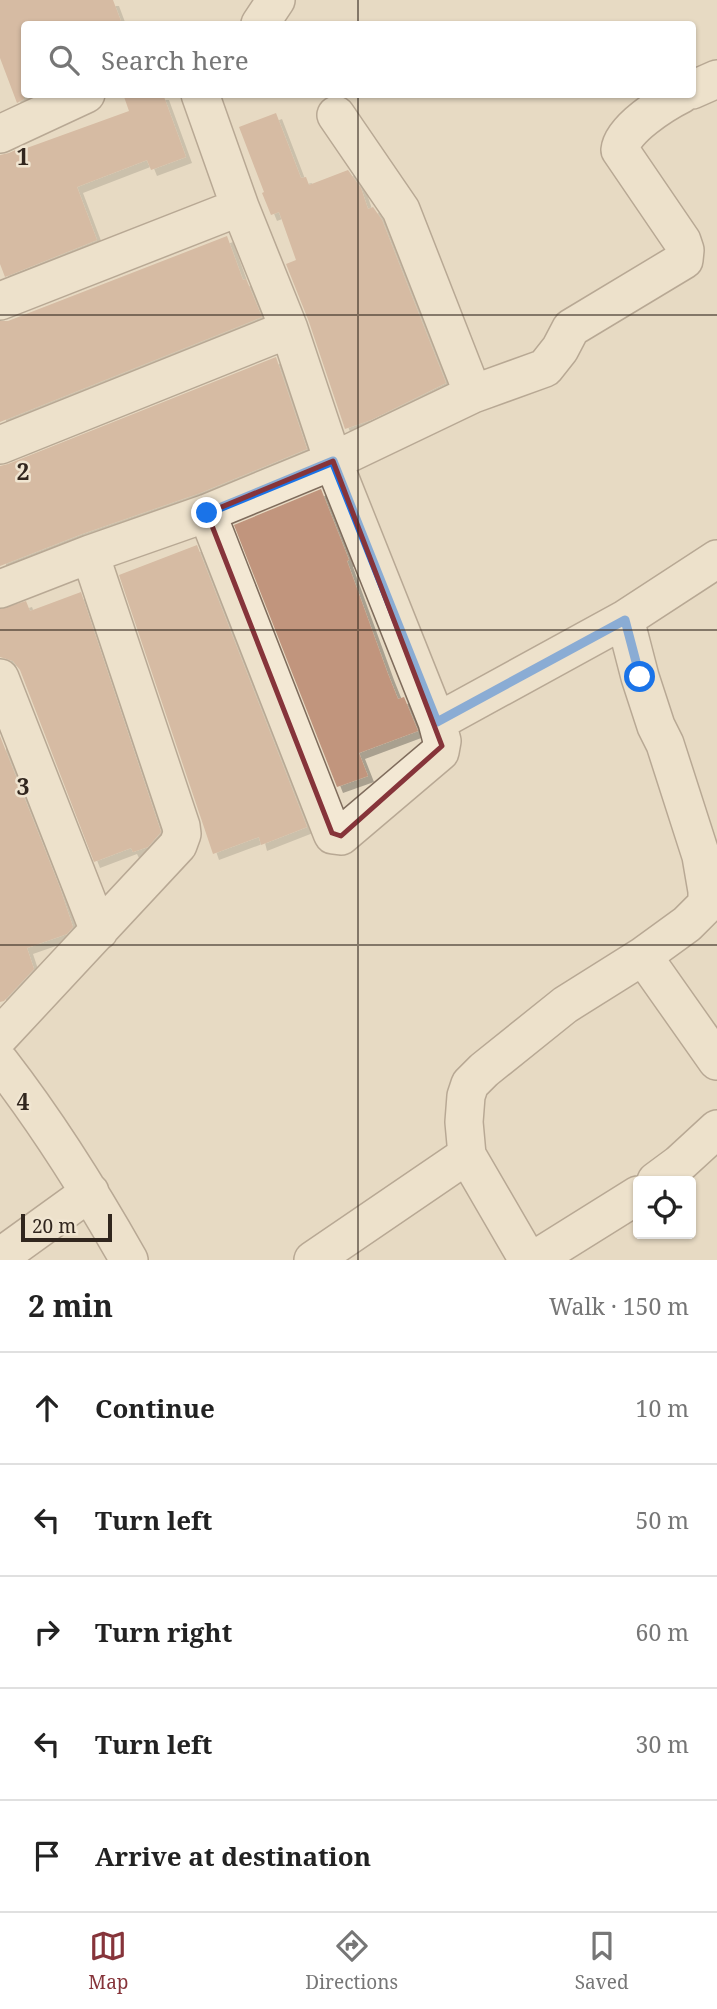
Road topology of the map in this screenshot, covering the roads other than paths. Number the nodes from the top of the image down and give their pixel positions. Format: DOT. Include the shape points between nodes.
graph roads {
  1 [pos="276,0"];
  2 [pos="262,21"];
  3 [pos="717,79"];
  4 [pos="696,88"];
  5 [pos="77,98"];
  6 [pos="202,98"];
  7 [pos="674,98"];
  8 [pos="336,116"];
  9 [pos="0,134"];
  10 [pos="240,207"];
  11 [pos="0,301"];
  12 [pos="289,329"];
  13 [pos="472,394"];
  14 [pos="0,445"];
  15 [pos="333,461"];
  16 [pos="207,513"];
  17 [pos="90,554"];
  18 [pos="717,559"];
  19 [pos="0,589"];
  20 [pos="625,620"];
  21 [pos="0,678"];
  22 [pos="437,722"];
  23 [pos="99,931"];
  24 [pos="643,956"];
  25 [pos="0,1036"];
  26 [pos="717,1061"];
  27 [pos="0,1062"];
  28 [pos="717,1129"];
  29 [pos="467,1155"];
  30 [pos="663,1176"];
  31 [pos="90,1192"];
  32 [pos="633,1198"];
  33 [pos="0,1257"];
  34 [pos="129,1260"];
  35 [pos="313,1260"];
  36 [pos="528,1260"];
  37 [pos="534,1260"];
  1 -- 2 [label="street"];
  3 -- 4 [label="street"];
  5 -- 9 [label="street"];
  6 -- 10 [label="street"];
  7 -- 13 [label="street" via="632,129 620,142 620,150 682,241 684,260 571,328 545,368"];
  8 -- 13 [label="street" via="401,210"];
  10 -- 11 [label="street"];
  10 -- 12 [label="street"];
  12 -- 14 [label="street"];
  12 -- 15 [label="street"];
  13 -- 15 [label="street"];
  15 -- 16 [label="street"];
  15 -- 22 [label="street"];
  16 -- 17 [label="street"];
  16 -- 22 [label="street" via="333,835 341,836 440,752"];
  17 -- 19 [label="street"];
  17 -- 23 [label="street" via="182,831 178,845"];
  18 -- 20 [label="street"];
  20 -- 22 [label="street"];
  20 -- 24 [label="street" via="701,856 708,899 687,924"];
  21 -- 23 [label="street"];
  23 -- 25 [label="street"];
  24 -- 26 [label="street"];
  24 -- 29 [label="street" via="565,1005 470,1084 464,1122"];
  27 -- 31 [label="street"];
  28 -- 30 [label="street"];
  29 -- 35 [label="street"];
  29 -- 36 [label="street"];
  31 -- 33 [label="street"];
  31 -- 34 [label="street"];
  32 -- 37 [label="street"];
}
